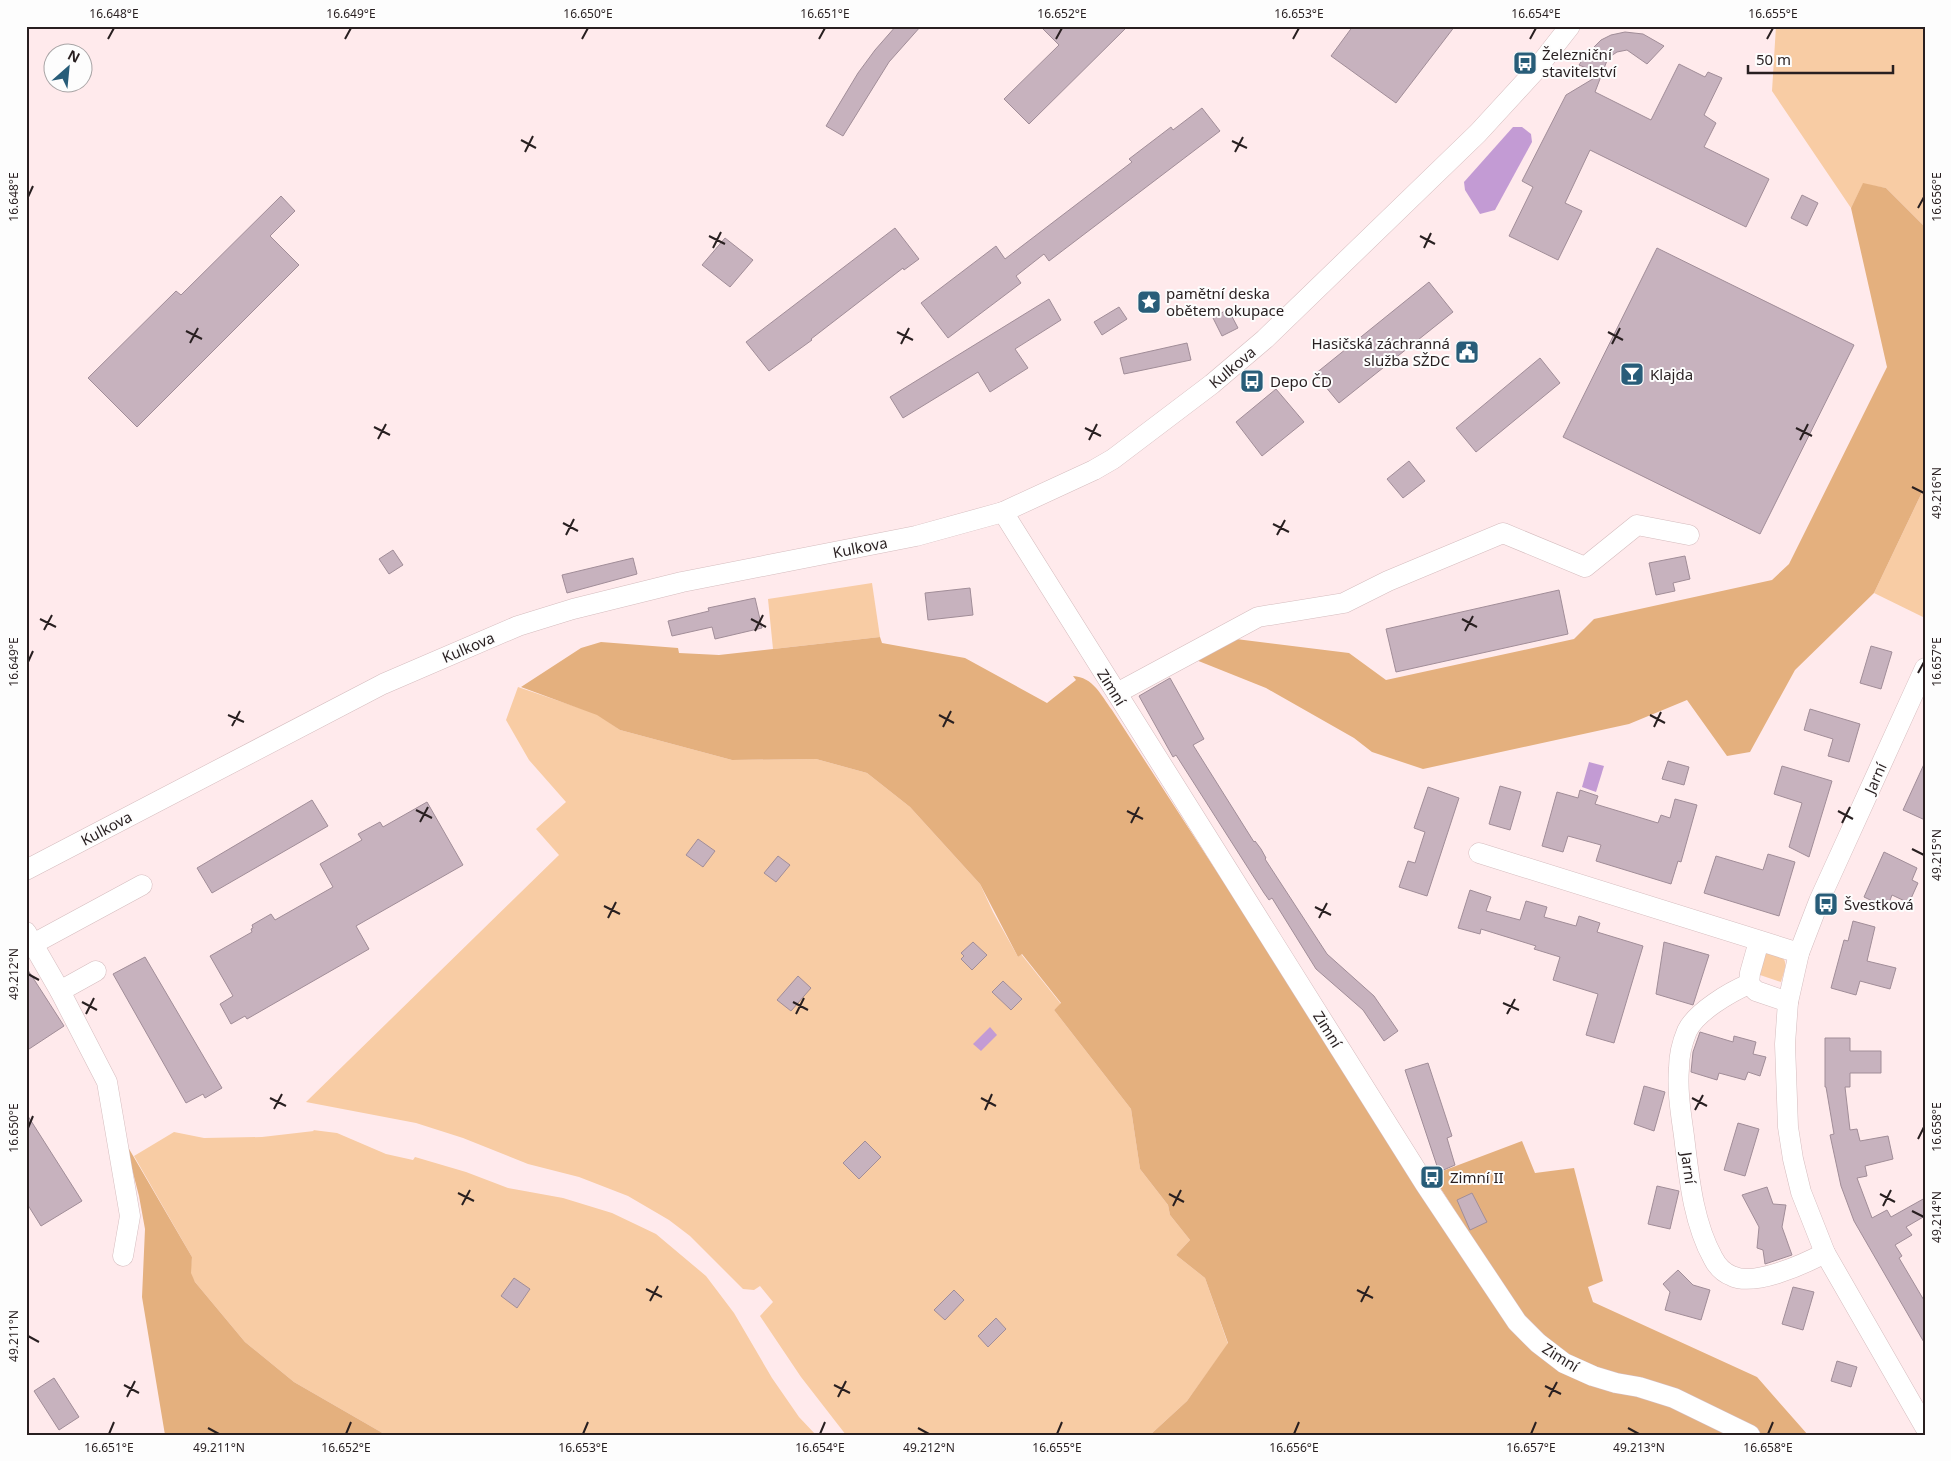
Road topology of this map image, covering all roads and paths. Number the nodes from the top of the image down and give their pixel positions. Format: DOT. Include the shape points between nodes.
graph roads {
  1 [pos="1570,26"];
  2 [pos="1003,512"];
  3 [pos="1690,535"];
  4 [pos="1925,668"];
  5 [pos="1117,693"];
  6 [pos="1480,853"];
  7 [pos="26,870"];
  8 [pos="142,885"];
  9 [pos="30,938"];
  10 [pos="1760,941"];
  11 [pos="1799,953"];
  12 [pos="96,971"];
  13 [pos="1745,986"];
  14 [pos="60,991"];
  15 [pos="1788,1002"];
  16 [pos="1825,1254"];
  17 [pos="123,1256"];
  18 [pos="1925,1427"];
  19 [pos="1750,1435"];
  1 -- 2 [label="street, Kulkova" via="1534,72 1478,133 1236,364 1113,459"];
  2 -- 5 [label="street, Zimní"];
  2 -- 7 [label="street, Kulkova" via="916,536 682,582 518,626 383,684"];
  3 -- 5 [label="street" via="1637,525 1584,567 1503,534 1388,581 1344,603 1258,618"];
  4 -- 11 [label="street, Jarní"];
  5 -- 19 [label="street, Zimní" via="1420,1175 1517,1322 1564,1363 1593,1376 1674,1398"];
  6 -- 10 [label="street"];
  8 -- 9 [label="street"];
  9 -- 14 [label="street"];
  10 -- 11 [label="street"];
  10 -- 13 [label="street"];
  11 -- 15 [label="street, Jarní"];
  12 -- 14 [label="street"];
  13 -- 15 [label="street"];
  13 -- 16 [label="street, Jarní" via="1693,1021 1680,1054 1678,1070 1689,1176 1702,1231 1720,1269 1738,1279 1765,1276"];
  14 -- 17 [label="street" via="107,1082 130,1216"];
  15 -- 16 [label="street, Jarní" via="1788,1127 1802,1192"];
  16 -- 18 [label="street, Jarní"];
}
